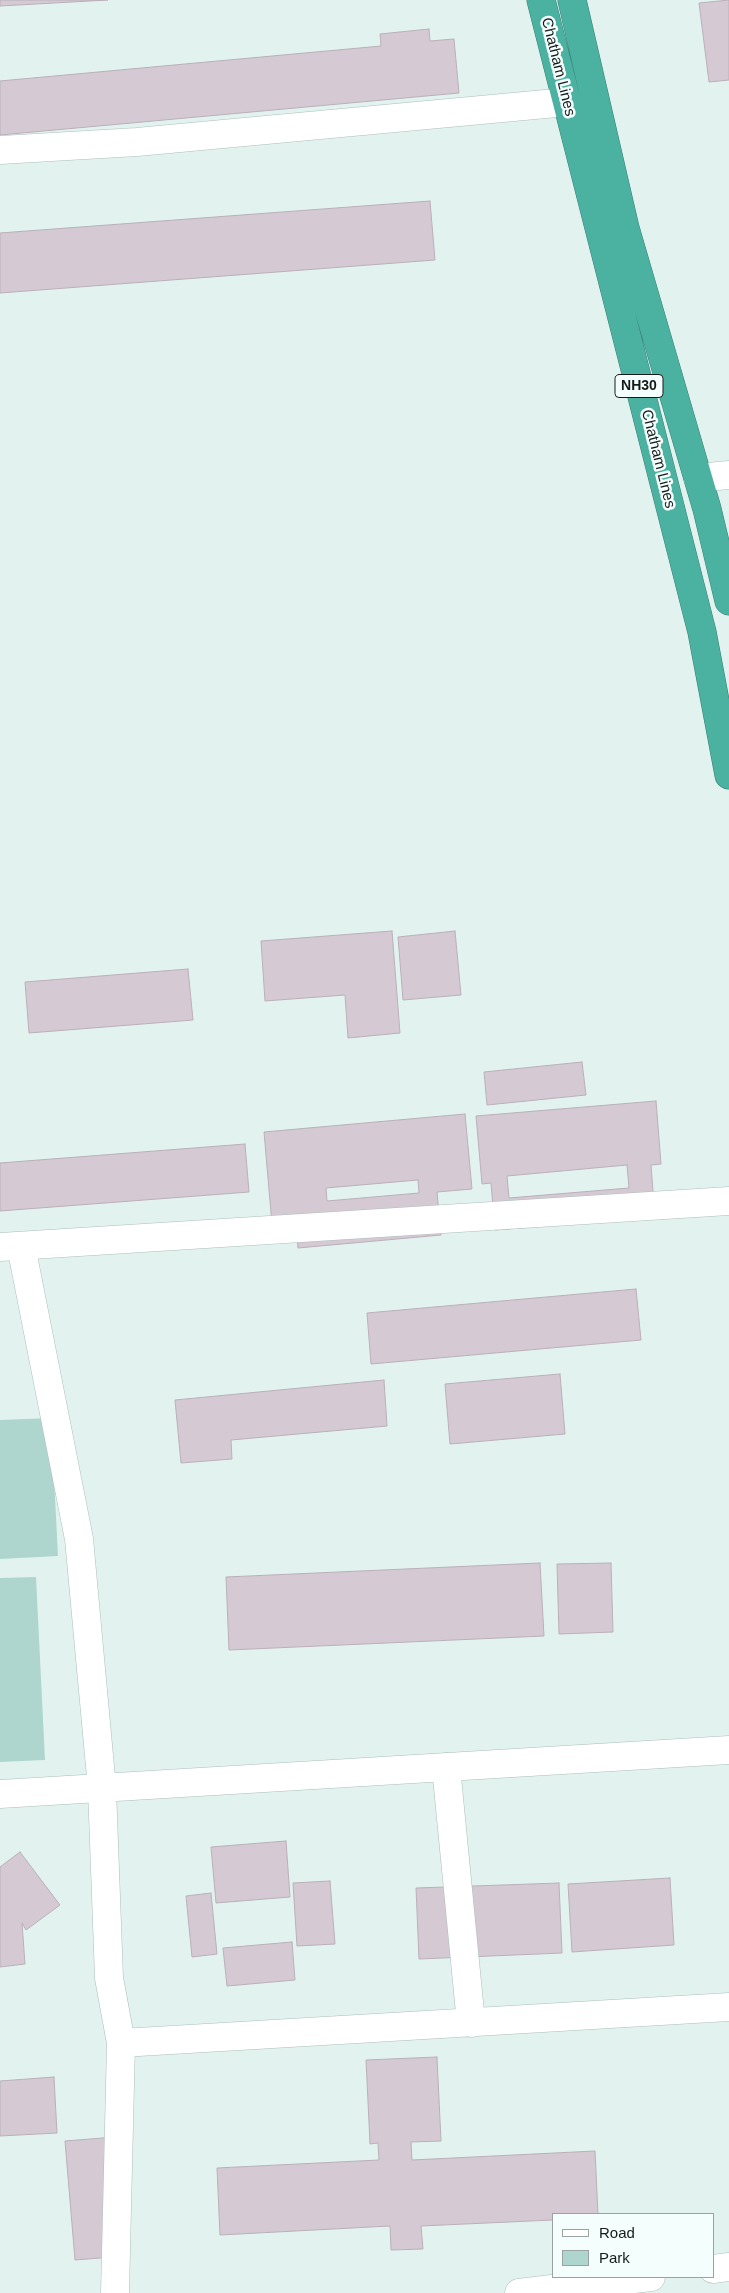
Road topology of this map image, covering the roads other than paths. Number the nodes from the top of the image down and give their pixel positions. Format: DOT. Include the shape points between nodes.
graph roads {
  1 [pos="541,0"];
  2 [pos="572,0"];
  3 [pos="567,102"];
  4 [pos="0,150"];
  5 [pos="613,231"];
  6 [pos="729,475"];
  7 [pos="698,478"];
  8 [pos="729,601"];
  9 [pos="729,775"];
  10 [pos="729,1201"];
  11 [pos="10,1247"];
  12 [pos="729,1750"];
  13 [pos="446,1767"];
  14 [pos="102,1788"];
  15 [pos="0,1794"];
  16 [pos="729,2007"];
  17 [pos="471,2022"];
  18 [pos="121,2043"];
  19 [pos="729,2267"];
  20 [pos="714,2269"];
  21 [pos="643,2278"];
  22 [pos="115,2293"];
  23 [pos="519,2293"];
  1 -- 3 [label="highway, Chatham Lines / NH30"];
  2 -- 5 [label="highway, Chatham Lines / NH30"];
  3 -- 4 [label="street" via="137,142"];
  3 -- 5 [label="highway, Chatham Lines / NH30"];
  5 -- 7 [label="highway, Chatham Lines / NH30"];
  5 -- 9 [label="highway, Chatham Lines / NH30" via="702,632"];
  6 -- 7 [label="street"];
  7 -- 8 [label="highway, Chatham Lines / NH30"];
  10 -- 11 [label="street"];
  11 -- 14 [label="street" via="78,1539"];
  12 -- 13 [label="street"];
  13 -- 14 [label="street"];
  13 -- 17 [label="street"];
  14 -- 15 [label="street"];
  14 -- 18 [label="street" via="109,1978"];
  16 -- 17 [label="street"];
  17 -- 18 [label="street"];
  18 -- 22 [label="street"];
  19 -- 20 [label="street"];
  21 -- 23 [label="street"];
}
